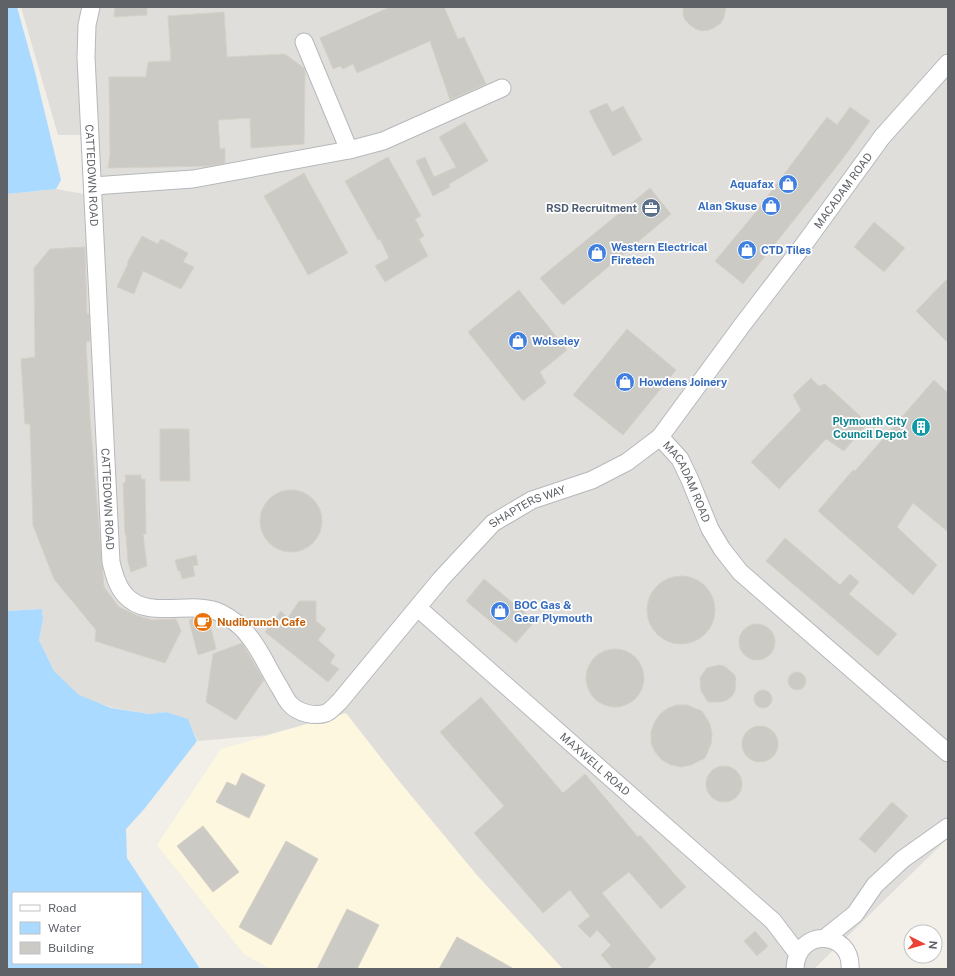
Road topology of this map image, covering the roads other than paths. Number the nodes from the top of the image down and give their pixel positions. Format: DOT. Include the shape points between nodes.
graph roads {
  1 [pos="91,7"];
  2 [pos="304,42"];
  3 [pos="948,63"];
  4 [pos="502,88"];
  5 [pos="349,150"];
  6 [pos="92,186"];
  7 [pos="660,437"];
  8 [pos="418,608"];
  9 [pos="948,753"];
  10 [pos="948,827"];
  11 [pos="855,914"];
  12 [pos="773,921"];
  13 [pos="819,939"];
  14 [pos="847,952"];
  15 [pos="797,962"];
  16 [pos="850,969"];
  1 -- 6 [label="street, CATTEDOWN ROAD" via="87,25 86,57"];
  2 -- 5 [label="street"];
  3 -- 7 [label="street, MACADAM ROAD" via="882,137"];
  4 -- 5 [label="street" via="383,141"];
  5 -- 6 [label="street" via="193,179"];
  6 -- 8 [label="street, CATTEDOWN ROAD" via="111,562 117,581 126,596 138,605 204,608 232,620 253,643 290,704 302,712 316,715 327,713 340,702"];
  7 -- 8 [label="street, SHAPTERS WAY" via="627,462 592,480 532,500 493,523 441,578"];
  7 -- 9 [label="street, MACADAM ROAD" via="680,459 710,529 740,572"];
  8 -- 12 [label="street, MAXWELL ROAD"];
  10 -- 11 [label="street" via="903,860 875,885"];
  11 -- 13 [label="street"];
  11 -- 14 [label="street"];
  12 -- 13 [label="street, MAXWELL ROAD"];
  12 -- 15 [label="street, MAXWELL ROAD"];
  13 -- 14 [label="street, MAXWELL ROAD" via="838,943"];
  13 -- 15 [label="street" via="804,946"];
  14 -- 16 [label="street"];
}
